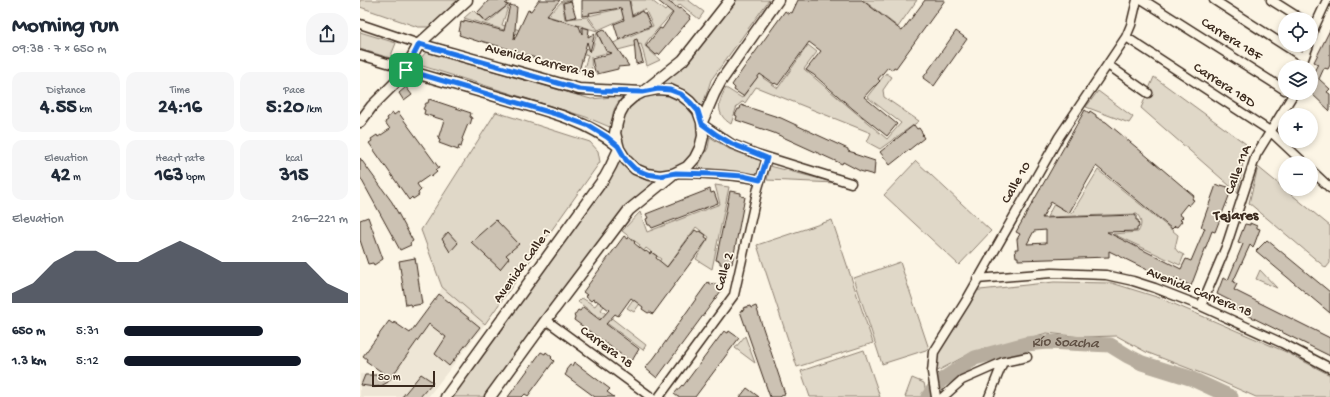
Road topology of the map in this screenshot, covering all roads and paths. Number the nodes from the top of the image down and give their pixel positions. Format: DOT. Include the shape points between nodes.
graph roads {
  1 [pos="467,0"];
  2 [pos="730,0"];
  3 [pos="778,0"];
  4 [pos="1137,0"];
  5 [pos="1143,0"];
  6 [pos="1214,0"];
  7 [pos="1271,0"];
  8 [pos="1327,0"];
  9 [pos="1290,12"];
  10 [pos="1318,17"];
  11 [pos="360,24"];
  12 [pos="1126,37"];
  13 [pos="419,44"];
  14 [pos="1306,52"];
  15 [pos="360,55"];
  16 [pos="1304,58"];
  17 [pos="1108,65"];
  18 [pos="406,70"];
  19 [pos="1278,86"];
  20 [pos="642,92"];
  21 [pos="1148,93"];
  22 [pos="1289,100"];
  23 [pos="360,122"];
  24 [pos="702,123"];
  25 [pos="1270,131"];
  26 [pos="618,147"];
  27 [pos="1297,156"];
  28 [pos="767,158"];
  29 [pos="675,174"];
  30 [pos="1318,177"];
  31 [pos="760,180"];
  32 [pos="850,183"];
  33 [pos="1330,188"];
  34 [pos="977,279"];
  35 [pos="1201,306"];
  36 [pos="546,320"];
  37 [pos="1027,357"];
  38 [pos="1003,362"];
  39 [pos="1330,368"];
  40 [pos="446,397"];
  41 [pos="490,397"];
  42 [pos="650,397"];
  43 [pos="659,397"];
  44 [pos="936,397"];
  45 [pos="942,397"];
  46 [pos="989,397"];
  1 -- 13 [label="main road"];
  2 -- 20 [label="main road" via="683,60"];
  3 -- 24 [label="main road" via="721,81"];
  4 -- 12 [label="street, Calle 10"];
  5 -- 19 [label="street, Carrera 18F"];
  6 -- 16 [label="street"];
  7 -- 9 [label="street"];
  8 -- 10 [label="street"];
  11 -- 13 [label="street, Avenida Carrera 18"];
  12 -- 17 [label="street, Calle 10"];
  12 -- 25 [label="street, Carrera 18D"];
  13 -- 18 [label="main road"];
  13 -- 20 [label="main road, Avenida Carrera 18" via="579,89"];
  14 -- 16 [label="street"];
  15 -- 18 [label="street"];
  17 -- 21 [label="street"];
  17 -- 34 [label="street, Calle 10" via="1058,136"];
  18 -- 23 [label="main road"];
  18 -- 26 [label="main road" via="559,115 589,126"];
  20 -- 24 [label="main road, Avenida Carrera 18" via="658,89 681,94 698,111"];
  20 -- 26 [label="main road" via="633,97 620,113 616,123"];
  22 -- 25 [label="street, Calle 11A"];
  24 -- 28 [label="street, Avenida Carrera 18" via="732,144"];
  24 -- 29 [label="main road" via="703,136 695,158 687,167"];
  25 -- 27 [label="street, Carrera 18D"];
  25 -- 35 [label="street, Calle 11A" via="1253,162 1226,247"];
  26 -- 29 [label="main road" via="635,169 660,176"];
  26 -- 40 [label="main road, Avenida Calle 1" via="605,177"];
  28 -- 31 [label="street, Calle 2"];
  28 -- 32 [label="street, Avenida Carrera 18"];
  29 -- 31 [label="street" via="743,176"];
  29 -- 36 [label="main road" via="629,210"];
  30 -- 33 [label="street"];
  31 -- 43 [label="street, Calle 2" via="734,295"];
  34 -- 35 [label="street, Avenida Carrera 18" via="1052,273 1106,275 1155,288"];
  34 -- 44 [label="street, Calle 10" via="934,352 932,372"];
  35 -- 39 [label="street, Avenida Carrera 18"];
  36 -- 41 [label="main road"];
  36 -- 42 [label="street, Carrera 18"];
  37 -- 38 [label="street"];
  38 -- 45 [label="street" via="962,380"];
  38 -- 46 [label="street"];
}
